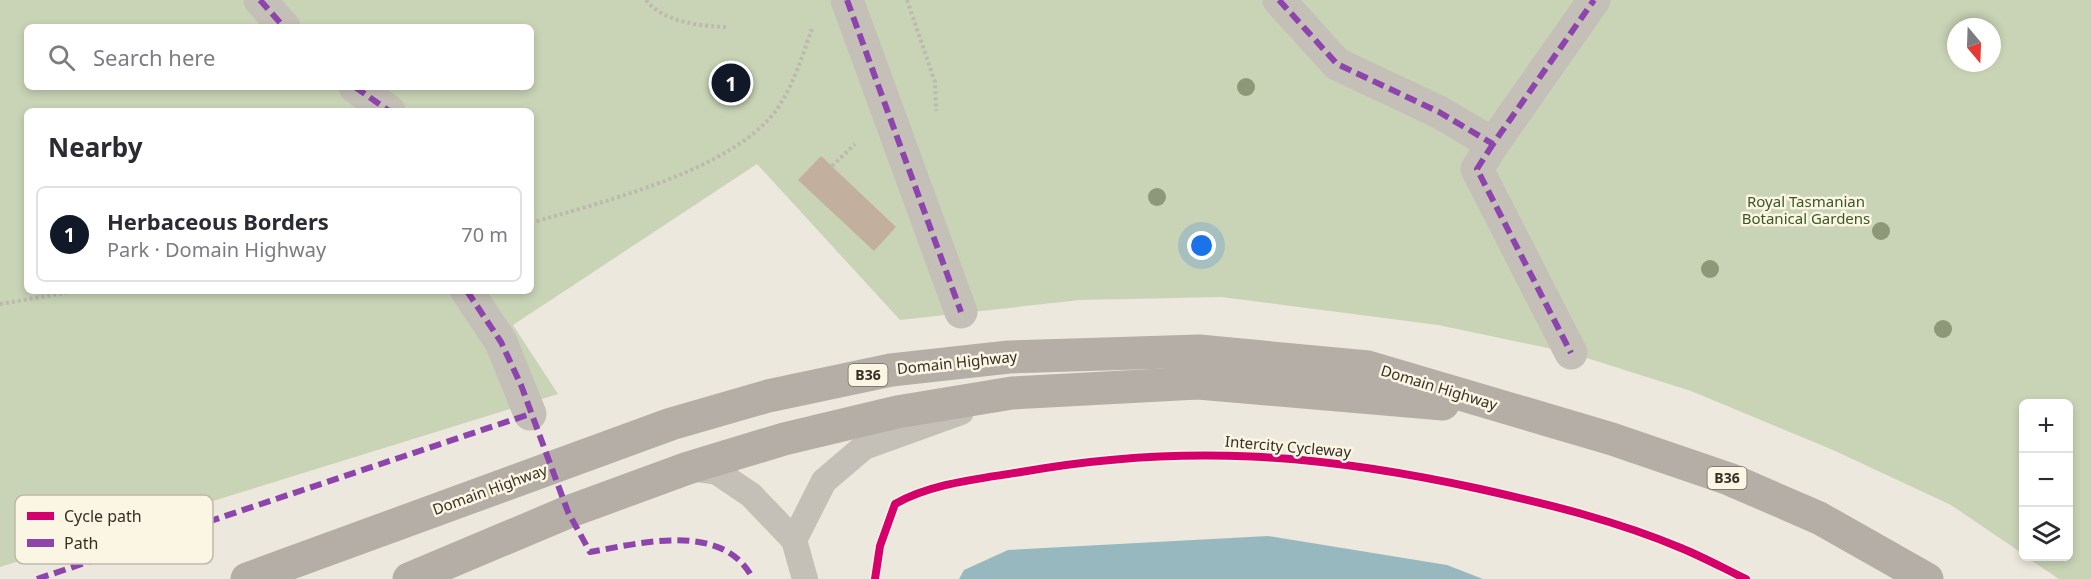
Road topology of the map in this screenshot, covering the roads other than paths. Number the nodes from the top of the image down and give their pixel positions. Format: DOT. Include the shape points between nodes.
graph roads {
  1 [pos="260,0"];
  2 [pos="847,0"];
  3 [pos="1279,0"];
  4 [pos="1594,0"];
  5 [pos="281,24"];
  6 [pos="359,90"];
  7 [pos="385,108"];
  8 [pos="1493,144"];
  9 [pos="468,294"];
  10 [pos="961,312"];
  11 [pos="1571,353"];
  12 [pos="1012,393"];
  13 [pos="1514,411"];
  14 [pos="530,414"];
  15 [pos="688,468"];
  16 [pos="794,540"];
  17 [pos="247,579"];
  18 [pos="409,579"];
  19 [pos="805,579"];
  20 [pos="1927,579"];
  1 -- 5 [label="street"];
  2 -- 10 [label="street"];
  3 -- 8 [label="street" via="1337,64 1439,112"];
  4 -- 8 [label="street"];
  6 -- 7 [label="street"];
  8 -- 11 [label="street" via="1477,170"];
  9 -- 14 [label="street" via="501,342"];
  12 -- 13 [label="main road, Domain Highway / B36" via="1198,383"];
  12 -- 15 [label="main road, Domain Highway / B36" via="897,412 784,439"];
  12 -- 16 [label="lane" via="864,447 824,481"];
  13 -- 17 [label="main road, Domain Highway / B36" via="1368,367 1199,351 1009,357 891,370 768,396 672,424"];
  13 -- 20 [label="main road, Domain Highway / B36" via="1729,479 1818,518"];
  15 -- 16 [label="lane" via="717,472 743,489"];
  15 -- 18 [label="main road, Domain Highway / B36" via="558,516"];
  16 -- 19 [label="lane"];
}
